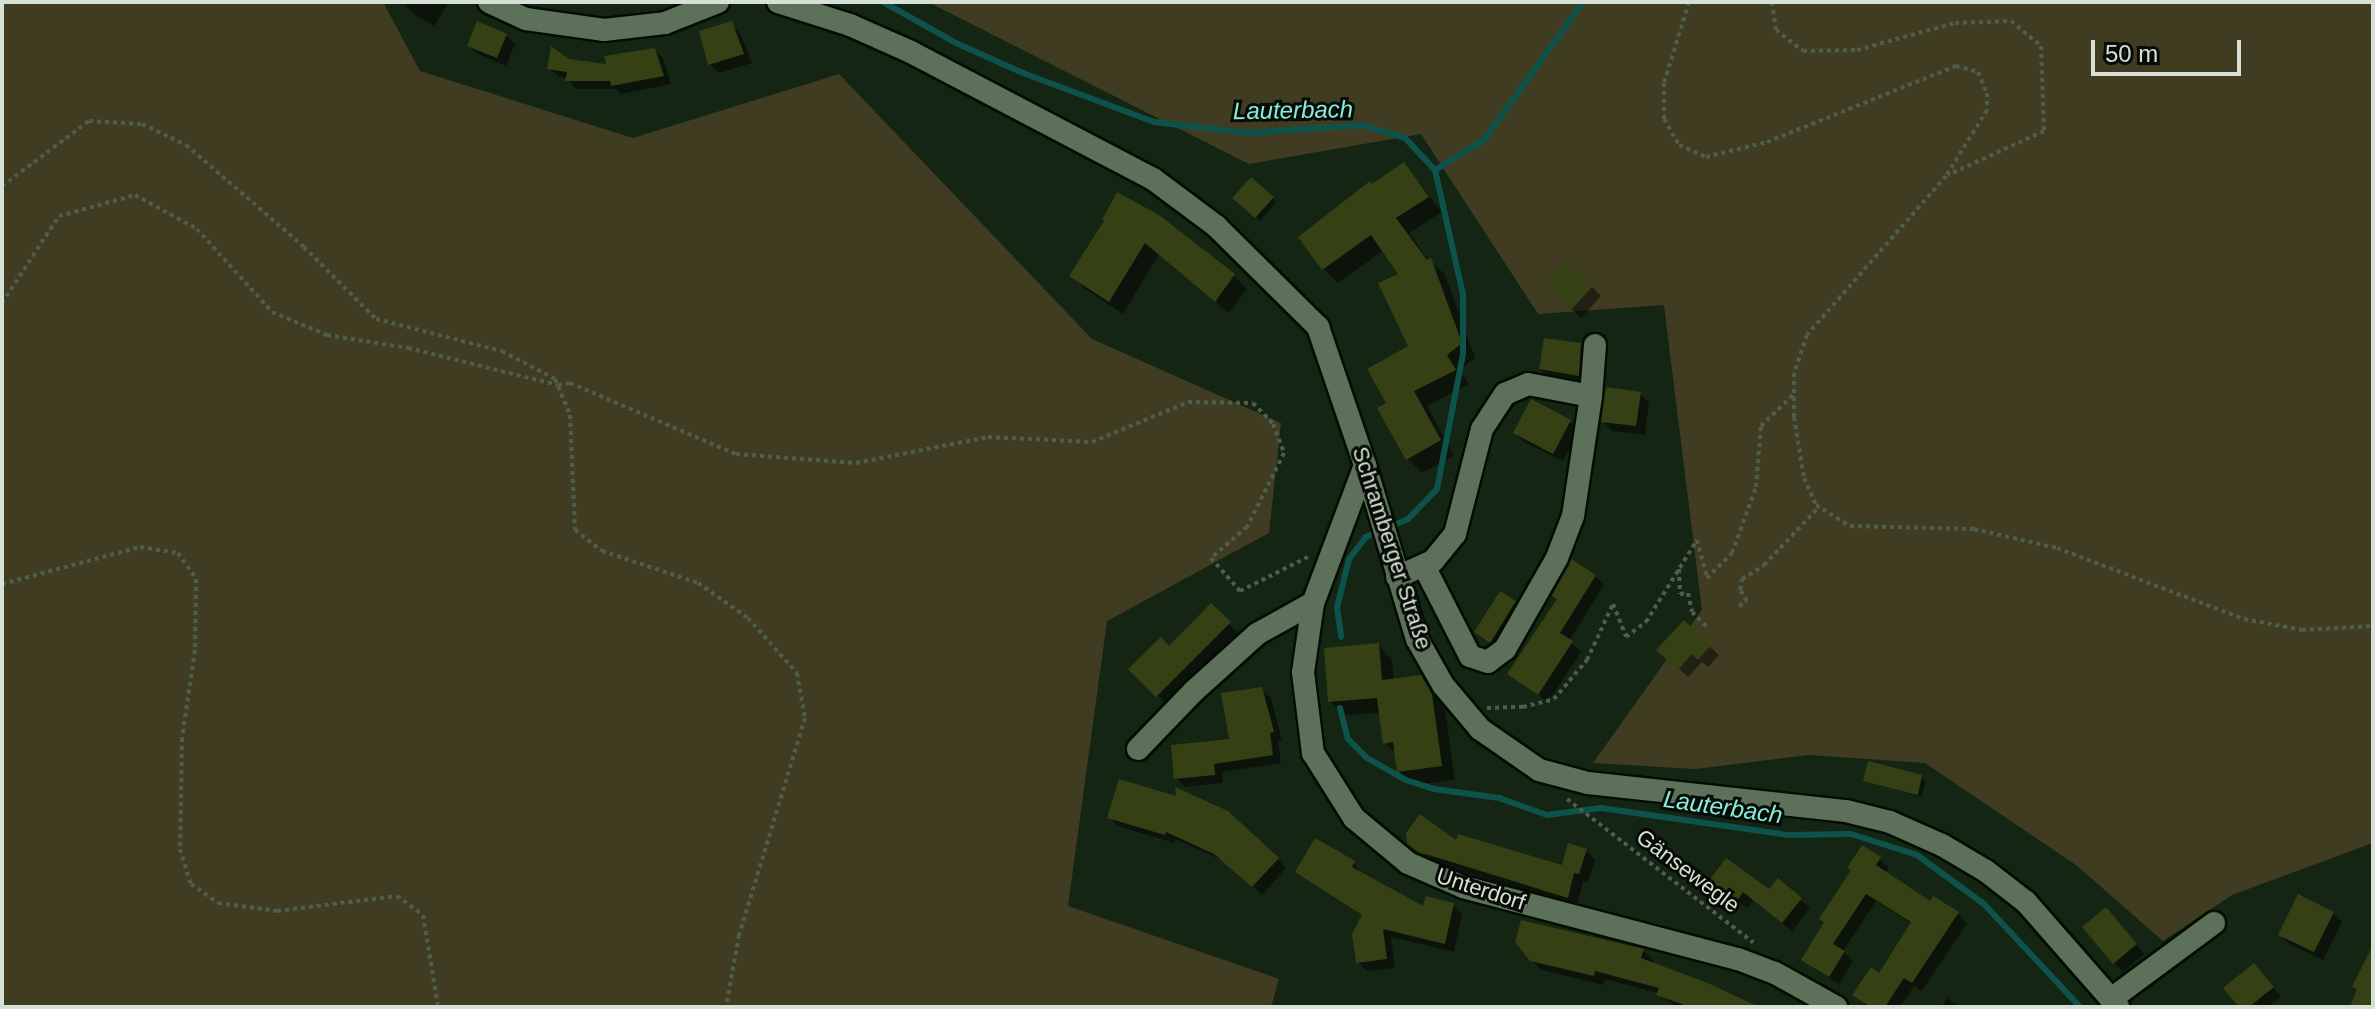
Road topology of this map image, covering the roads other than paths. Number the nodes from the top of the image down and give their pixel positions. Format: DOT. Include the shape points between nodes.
graph roads {
  1 [pos="489,2"];
  2 [pos="718,2"];
  3 [pos="778,2"];
  4 [pos="1595,345"];
  5 [pos="1591,396"];
  6 [pos="1365,465"];
  7 [pos="1424,566"];
  8 [pos="1397,577"];
  9 [pos="1313,603"];
  10 [pos="1138,749"];
  11 [pos="2214,923"];
  12 [pos="2114,1003"];
  13 [pos="1836,1007"];
  1 -- 2 [label="street" via="526,19 604,30 665,23"];
  3 -- 6 [label="street, Schramberger Straße" via="911,52 1113,157 1186,202 1250,257 1318,327"];
  4 -- 5 [label="street"];
  5 -- 7 [label="street" via="1528,384 1505,394 1482,429 1455,534"];
  5 -- 7 [label="street" via="1573,516 1557,558 1505,649 1488,662 1470,656"];
  6 -- 8 [label="street, Schramberger Straße"];
  6 -- 9 [label="street, Unterdorf"];
  7 -- 8 [label="street"];
  8 -- 12 [label="street, Schramberger Straße" via="1417,639 1443,685 1480,729 1539,770 1588,783 1846,811 1890,822 1942,845 2026,902"];
  9 -- 10 [label="street" via="1257,634"];
  9 -- 13 [label="street, Unterdorf" via="1303,672 1313,753 1354,818 1408,863 1475,891 1738,959"];
  11 -- 12 [label="street, Schramberger Straße"];
}
